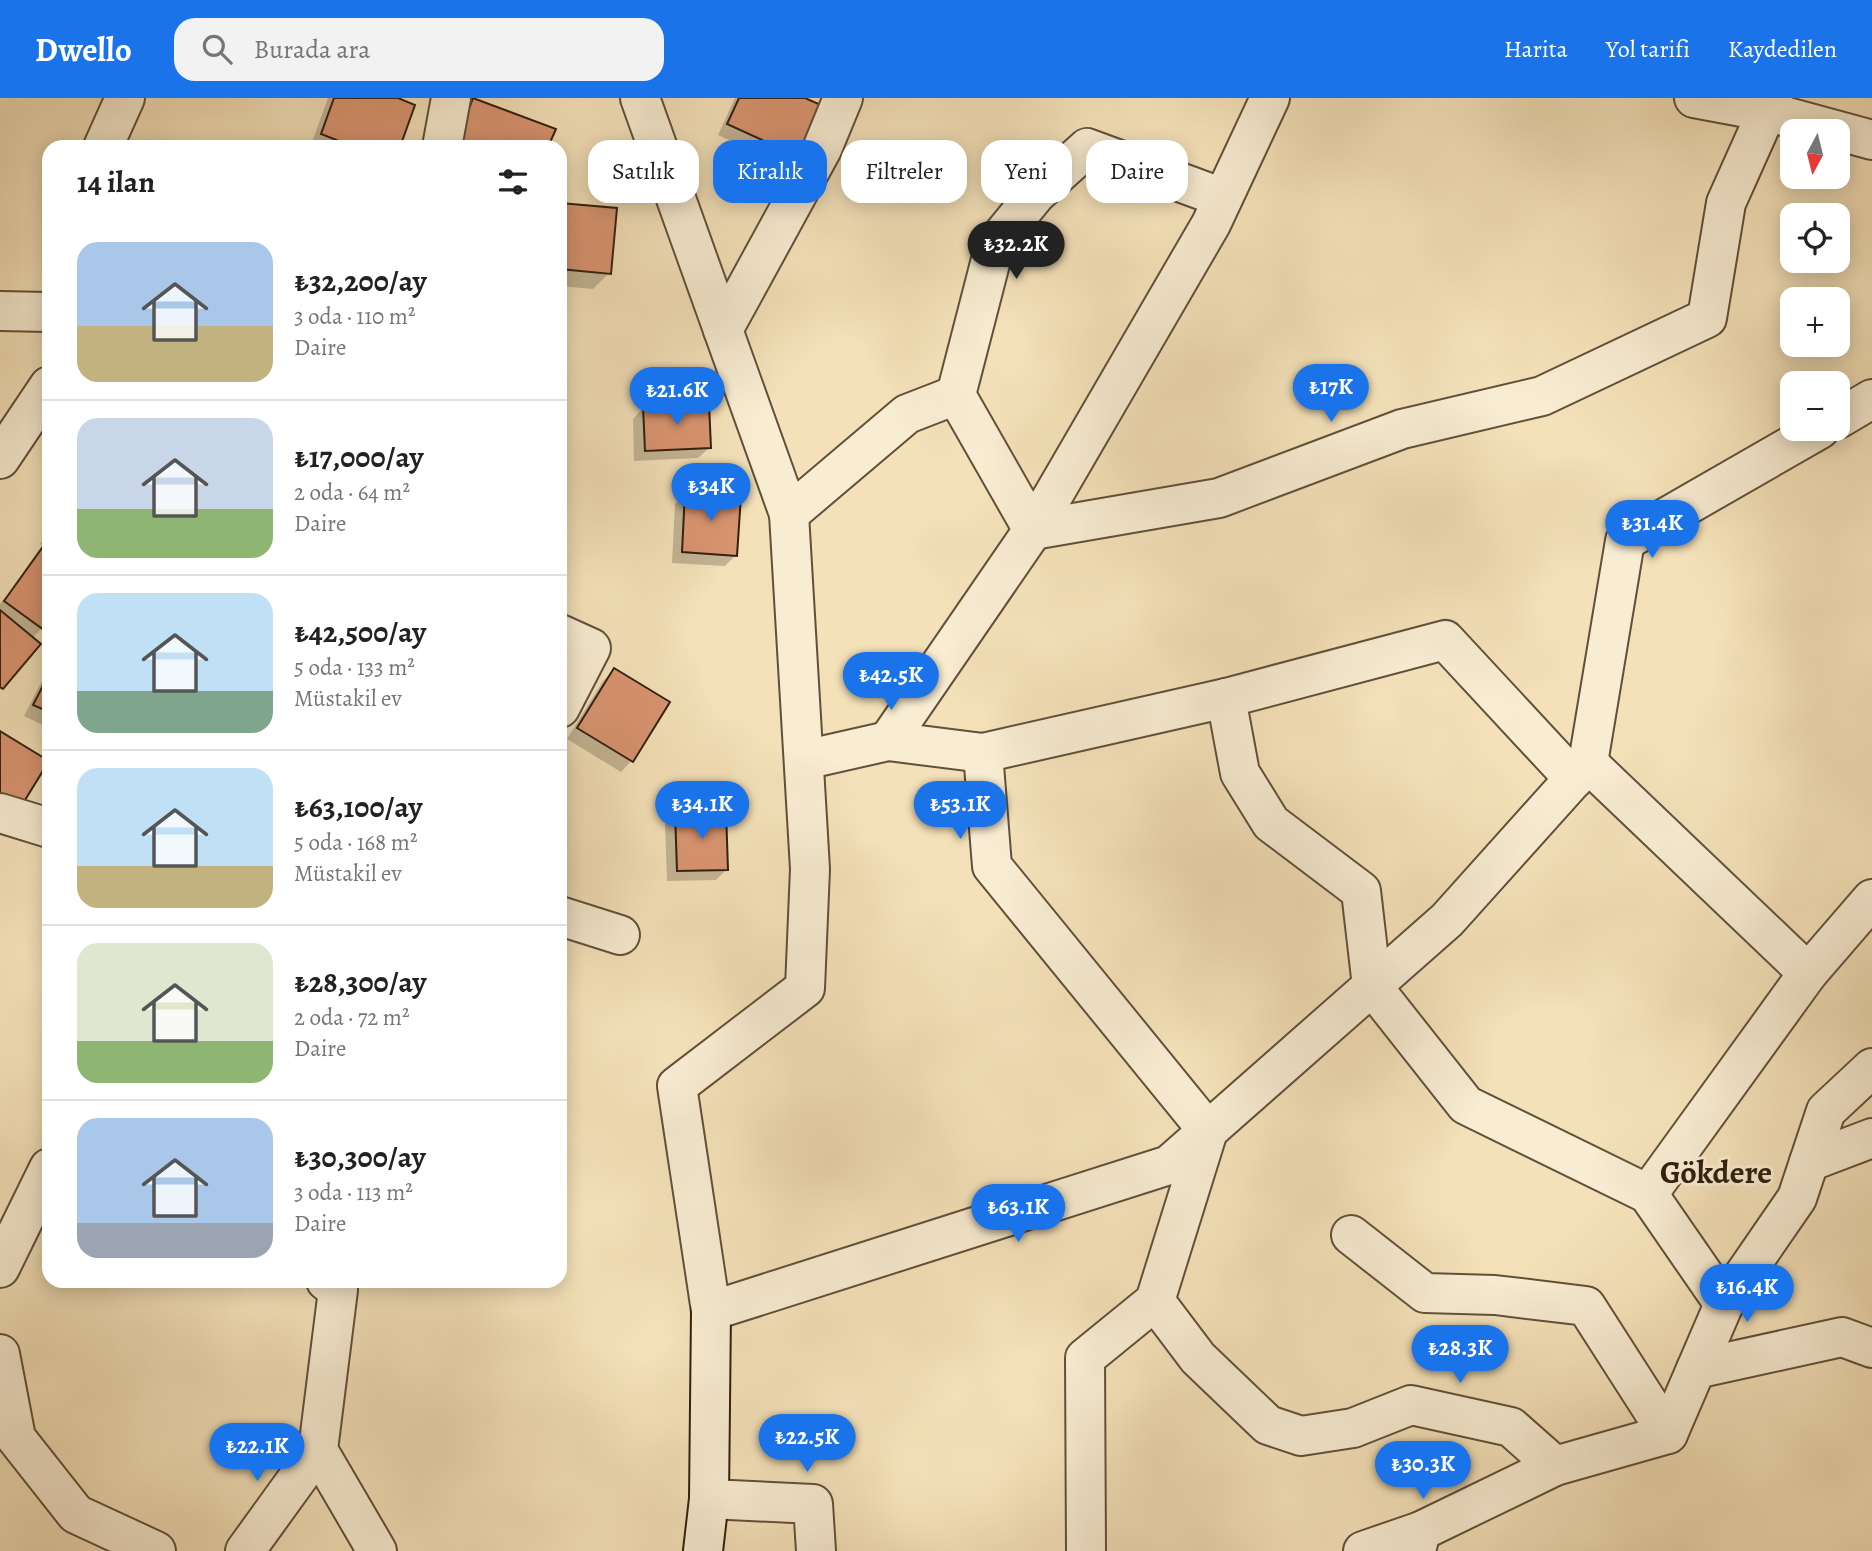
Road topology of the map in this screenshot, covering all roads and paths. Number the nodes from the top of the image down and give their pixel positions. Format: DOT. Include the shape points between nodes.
graph roads {
  1 [pos="125,98"];
  2 [pos="451,98"];
  3 [pos="640,98"];
  4 [pos="843,98"];
  5 [pos="1270,98"];
  6 [pos="1694,98"];
  7 [pos="1771,105"];
  8 [pos="106,140"];
  9 [pos="443,140"];
  10 [pos="1872,141"];
  11 [pos="1223,198"];
  12 [pos="0,311"];
  13 [pos="42,312"];
  14 [pos="723,330"];
  15 [pos="956,395"];
  16 [pos="42,396"];
  17 [pos="1872,399"];
  18 [pos="1850,412"];
  19 [pos="1799,441"];
  20 [pos="0,459"];
  21 [pos="789,514"];
  22 [pos="1033,530"];
  23 [pos="567,637"];
  24 [pos="567,694"];
  25 [pos="1226,698"];
  26 [pos="888,741"];
  27 [pos="983,753"];
  28 [pos="804,760"];
  29 [pos="1581,771"];
  30 [pos="0,813"];
  31 [pos="42,826"];
  32 [pos="1872,899"];
  33 [pos="567,918"];
  34 [pos="620,935"];
  35 [pos="1808,973"];
  36 [pos="1372,986"];
  37 [pos="1872,1068"];
  38 [pos="1208,1131"];
  39 [pos="1872,1138"];
  40 [pos="1809,1162"];
  41 [pos="42,1182"];
  42 [pos="1648,1194"];
  43 [pos="1351,1236"];
  44 [pos="0,1268"];
  45 [pos="336,1288"];
  46 [pos="1154,1301"];
  47 [pos="1724,1304"];
  48 [pos="711,1311"];
  49 [pos="1872,1349"];
  50 [pos="0,1354"];
  51 [pos="1696,1370"];
  52 [pos="1668,1434"];
  53 [pos="318,1450"];
  54 [pos="1555,1466"];
  55 [pos="709,1499"];
  56 [pos="1419,1541"];
  57 [pos="156,1551"];
  58 [pos="245,1551"];
  59 [pos="377,1551"];
  60 [pos="703,1551"];
  61 [pos="816,1551"];
  62 [pos="1086,1551"];
  63 [pos="1363,1551"];
  1 -- 8 [label="street"];
  2 -- 9 [label="street"];
  3 -- 14 [label="street"];
  4 -- 14 [label="street" via="822,149"];
  5 -- 11 [label="street"];
  6 -- 7 [label="street"];
  7 -- 10 [label="street"];
  7 -- 22 [label="street" via="1726,203 1707,318 1542,396 1402,429 1219,498"];
  11 -- 15 [label="street" via="1087,148 1035,194 995,244"];
  11 -- 22 [label="street"];
  12 -- 13 [label="street"];
  14 -- 21 [label="street"];
  15 -- 21 [label="street" via="907,414"];
  15 -- 22 [label="street"];
  16 -- 20 [label="street"];
  17 -- 18 [label="street"];
  19 -- 29 [label="street" via="1625,541"];
  21 -- 28 [label="street"];
  22 -- 26 [label="street"];
  23 -- 24 [label="street" via="591,648"];
  25 -- 27 [label="street"];
  25 -- 29 [label="street" via="1445,640"];
  25 -- 36 [label="street" via="1240,773 1271,823 1361,891"];
  26 -- 27 [label="street"];
  26 -- 28 [label="street"];
  27 -- 38 [label="street" via="992,866"];
  28 -- 48 [label="street" via="810,869 805,988 677,1086"];
  29 -- 35 [label="street"];
  29 -- 36 [label="street" via="1447,920"];
  30 -- 31 [label="street"];
  32 -- 35 [label="street"];
  33 -- 34 [label="street"];
  35 -- 42 [label="street"];
  36 -- 38 [label="street"];
  36 -- 42 [label="street" via="1466,1105"];
  37 -- 40 [label="street" via="1826,1111"];
  38 -- 46 [label="street"];
  38 -- 48 [label="street" via="1169,1165"];
  39 -- 40 [label="street"];
  40 -- 47 [label="street" via="1797,1199"];
  41 -- 44 [label="street"];
  42 -- 47 [label="street"];
  43 -- 52 [label="street" via="1424,1293 1495,1295 1586,1306"];
  45 -- 53 [label="street"];
  46 -- 54 [label="street" via="1198,1359 1268,1424 1301,1436 1353,1428 1411,1405 1511,1427"];
  46 -- 62 [label="street" via="1085,1358"];
  47 -- 51 [label="street"];
  48 -- 55 [label="street"];
  49 -- 51 [label="street" via="1842,1337"];
  50 -- 57 [label="street" via="16,1438 76,1514"];
  51 -- 52 [label="street"];
  52 -- 54 [label="street"];
  53 -- 58 [label="street"];
  53 -- 59 [label="street"];
  54 -- 56 [label="street"];
  55 -- 60 [label="street"];
  55 -- 61 [label="street" via="813,1504"];
  56 -- 63 [label="street"];
}
